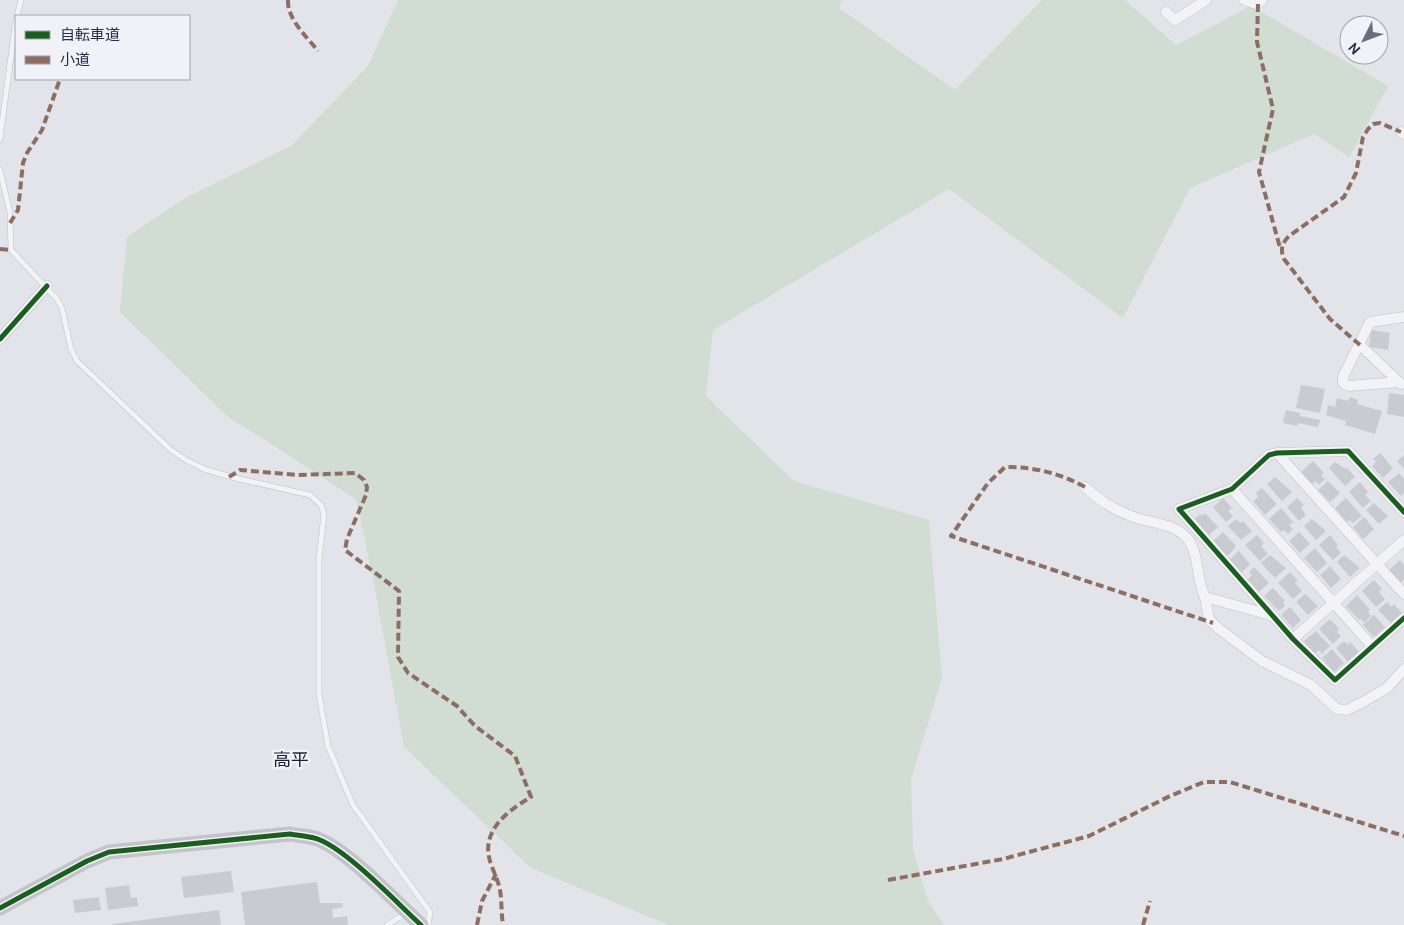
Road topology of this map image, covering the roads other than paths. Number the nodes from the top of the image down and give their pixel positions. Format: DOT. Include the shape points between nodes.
graph roads {
  1 [pos="21,0"];
  2 [pos="1206,0"];
  3 [pos="1244,0"];
  4 [pos="1262,0"];
  5 [pos="1166,12"];
  6 [pos="18,15"];
  7 [pos="15,32"];
  8 [pos="0,139"];
  9 [pos="0,170"];
  10 [pos="46,286"];
  11 [pos="1404,317"];
  12 [pos="0,339"];
  13 [pos="1360,345"];
  14 [pos="1401,384"];
  15 [pos="1277,453"];
  16 [pos="1085,487"];
  17 [pos="1232,489"];
  18 [pos="1404,512"];
  19 [pos="1404,540"];
  20 [pos="1376,564"];
  21 [pos="1404,594"];
  22 [pos="1205,597"];
  23 [pos="1333,602"];
  24 [pos="1271,615"];
  25 [pos="1404,618"];
  26 [pos="1293,639"];
  27 [pos="1372,646"];
  28 [pos="1404,669"];
  29 [pos="0,908"];
  30 [pos="408,913"];
  31 [pos="386,925"];
  32 [pos="421,925"];
  33 [pos="428,925"];
  1 -- 6 [label="lane"];
  2 -- 5 [label="street" via="1175,20"];
  3 -- 4 [label="street" via="1256,4"];
  7 -- 8 [label="lane"];
  9 -- 10 [label="lane" via="10,213 11,250"];
  10 -- 12 [label="street"];
  10 -- 33 [label="lane" via="62,308 77,361 171,450 204,469 310,495 321,505 324,514 319,560 319,694 328,746 354,805 430,912"];
  11 -- 13 [label="street" via="1370,322"];
  13 -- 14 [label="street"];
  13 -- 14 [label="street" via="1343,377 1344,383 1348,386"];
  15 -- 17 [label="street" via="1269,456"];
  15 -- 18 [label="street" via="1348,451"];
  15 -- 20 [label="street"];
  16 -- 22 [label="street" via="1097,498 1131,516 1176,529 1190,541 1200,588"];
  17 -- 23 [label="street"];
  17 -- 24 [label="street" via="1179,509"];
  19 -- 20 [label="street"];
  20 -- 21 [label="street"];
  20 -- 23 [label="street"];
  22 -- 24 [label="street"];
  22 -- 28 [label="street" via="1209,619 1218,628 1262,661 1311,685 1337,709 1347,710 1388,688"];
  23 -- 26 [label="street"];
  23 -- 27 [label="street"];
  24 -- 26 [label="street"];
  25 -- 27 [label="street"];
  26 -- 27 [label="street" via="1335,680"];
  29 -- 30 [label="street" via="109,852 290,834 319,839 344,855"];
  30 -- 31 [label="lane"];
  30 -- 32 [label="street"];
}
